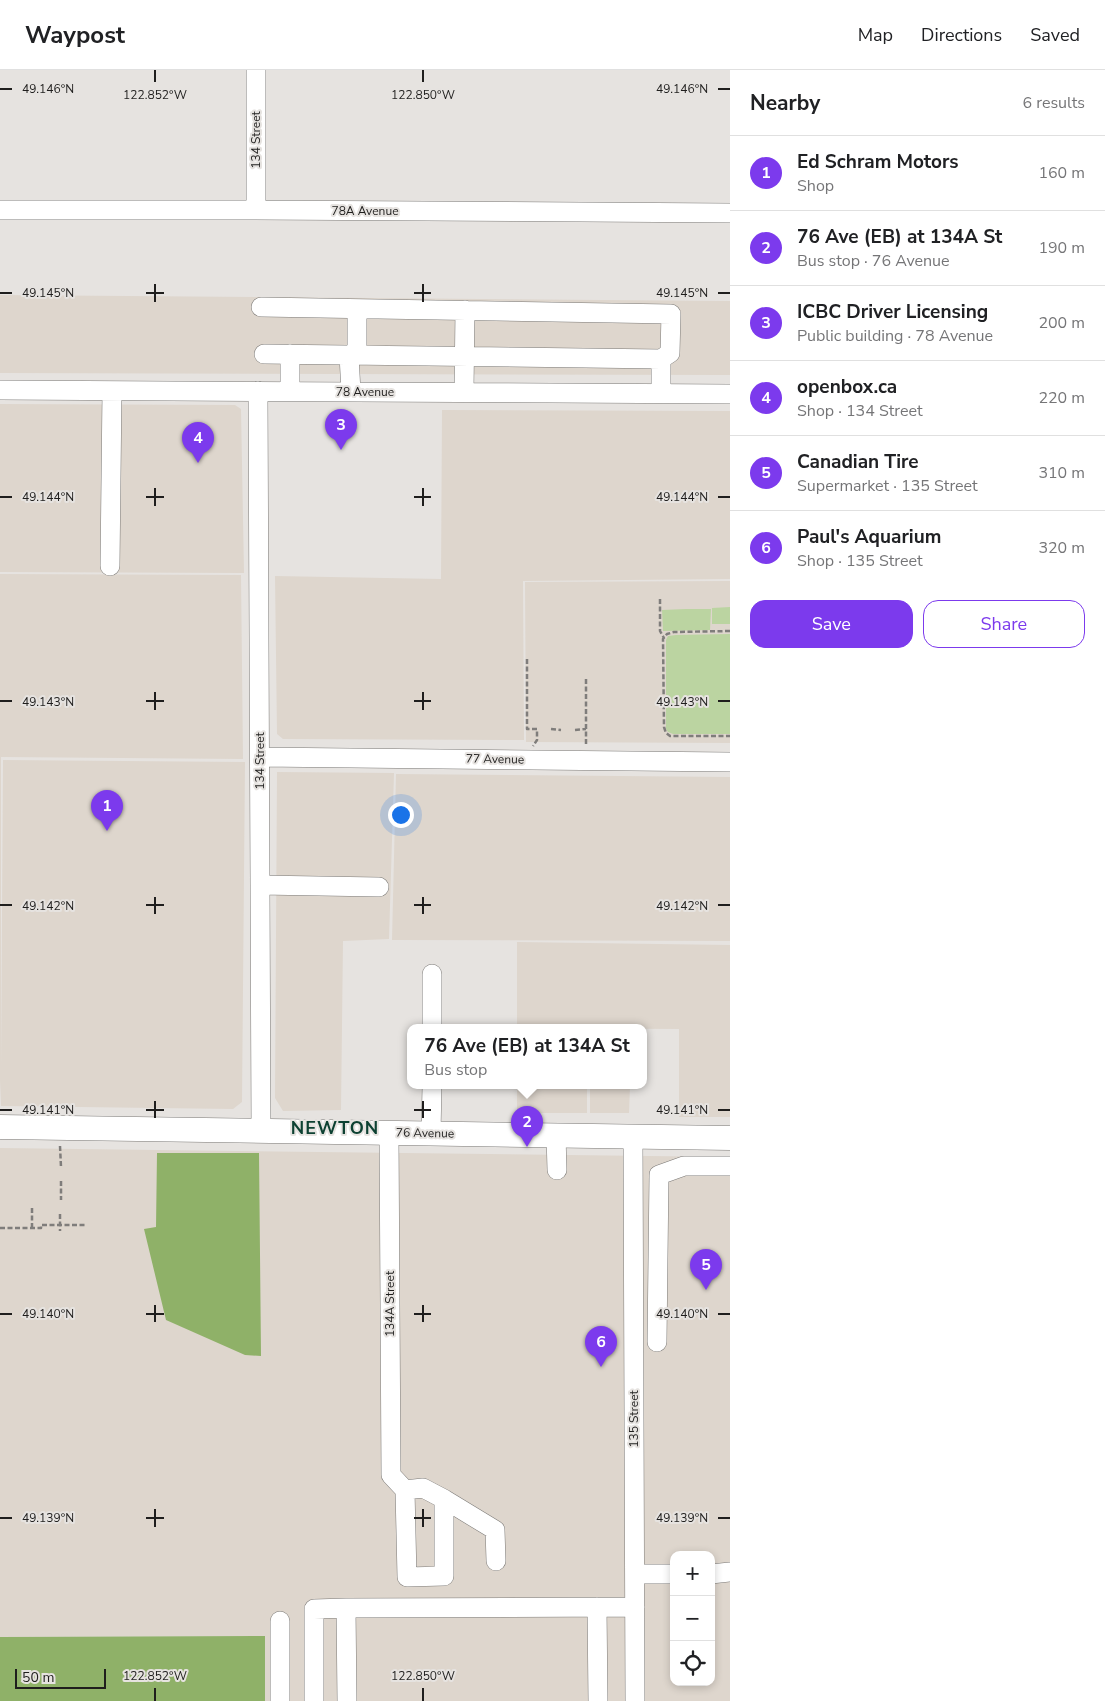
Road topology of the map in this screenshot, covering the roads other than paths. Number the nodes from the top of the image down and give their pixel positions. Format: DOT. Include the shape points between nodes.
graph roads {
  1 [pos="256,70"];
  2 [pos="0,210"];
  3 [pos="256,210"];
  4 [pos="730,214"];
  5 [pos="261,307"];
  6 [pos="357,309"];
  7 [pos="465,310"];
  8 [pos="264,354"];
  9 [pos="290,354"];
  10 [pos="353,355"];
  11 [pos="464,358"];
  12 [pos="661,360"];
  13 [pos="0,390"];
  14 [pos="112,390"];
  15 [pos="258,391"];
  16 [pos="290,391"];
  17 [pos="351,392"];
  18 [pos="464,392"];
  19 [pos="661,393"];
  20 [pos="730,394"];
  21 [pos="110,566"];
  22 [pos="260,757"];
  23 [pos="730,762"];
  24 [pos="260,885"];
  25 [pos="379,887"];
  26 [pos="432,974"];
  27 [pos="432,1024"];
  28 [pos="432,1089"];
  29 [pos="0,1127"];
  30 [pos="261,1131"];
  31 [pos="389,1133"];
  32 [pos="431,1133"];
  33 [pos="556,1135"];
  34 [pos="632,1136"];
  35 [pos="730,1138"];
  36 [pos="730,1166"];
  37 [pos="557,1170"];
  38 [pos="633,1327"];
  39 [pos="405,1490"];
  40 [pos="444,1499"];
  41 [pos="496,1561"];
  42 [pos="730,1572"];
  43 [pos="634,1574"];
  44 [pos="670,1574"];
  45 [pos="715,1574"];
  46 [pos="597,1607"];
  47 [pos="635,1607"];
  48 [pos="346,1608"];
  49 [pos="280,1621"];
  50 [pos="280,1701"];
  51 [pos="314,1701"];
  52 [pos="347,1701"];
  53 [pos="598,1701"];
  54 [pos="635,1701"];
  1 -- 3 [label="street, 134 Street"];
  2 -- 3 [label="street, 78A Avenue"];
  3 -- 4 [label="street, 78A Avenue"];
  5 -- 6 [label="street"];
  6 -- 7 [label="street"];
  6 -- 10 [label="street"];
  7 -- 11 [label="street"];
  7 -- 12 [label="street" via="671,314 670,352"];
  8 -- 9 [label="street"];
  9 -- 10 [label="street"];
  9 -- 16 [label="street"];
  10 -- 11 [label="street"];
  10 -- 17 [label="street"];
  11 -- 12 [label="street"];
  11 -- 18 [label="street"];
  12 -- 19 [label="street"];
  13 -- 14 [label="street, 78 Avenue"];
  14 -- 15 [label="street, 78 Avenue"];
  14 -- 21 [label="street"];
  15 -- 16 [label="street, 78 Avenue"];
  15 -- 22 [label="street, 134 Street"];
  16 -- 17 [label="street, 78 Avenue"];
  17 -- 18 [label="street, 78 Avenue"];
  18 -- 19 [label="street, 78 Avenue"];
  19 -- 20 [label="street, 78 Avenue"];
  22 -- 23 [label="street, 77 Avenue"];
  22 -- 24 [label="street, 134 Street"];
  24 -- 25 [label="street"];
  24 -- 30 [label="street, 134 Street"];
  26 -- 27 [label="street"];
  28 -- 32 [label="street"];
  29 -- 30 [label="main road, 76 Avenue"];
  30 -- 31 [label="main road, 76 Avenue"];
  31 -- 32 [label="main road, 76 Avenue"];
  31 -- 39 [label="street, 134A Street" via="391,1475"];
  32 -- 33 [label="main road, 76 Avenue"];
  33 -- 34 [label="main road, 76 Avenue"];
  33 -- 37 [label="street"];
  34 -- 35 [label="main road, 76 Avenue"];
  34 -- 38 [label="street, 135 Street"];
  36 -- 38 [label="street" via="684,1166 659,1175 657,1334"];
  38 -- 43 [label="street, 135 Street"];
  39 -- 40 [label="street" via="422,1488"];
  39 -- 40 [label="street" via="407,1577 444,1576"];
  40 -- 41 [label="street" via="495,1530"];
  42 -- 45 [label="street"];
  43 -- 44 [label="street"];
  43 -- 47 [label="street, 135 Street"];
  46 -- 47 [label="street"];
  46 -- 48 [label="street"];
  46 -- 53 [label="street"];
  47 -- 54 [label="street, 135 Street"];
  48 -- 51 [label="street" via="314,1608"];
  48 -- 52 [label="street"];
  49 -- 50 [label="street"];
}
